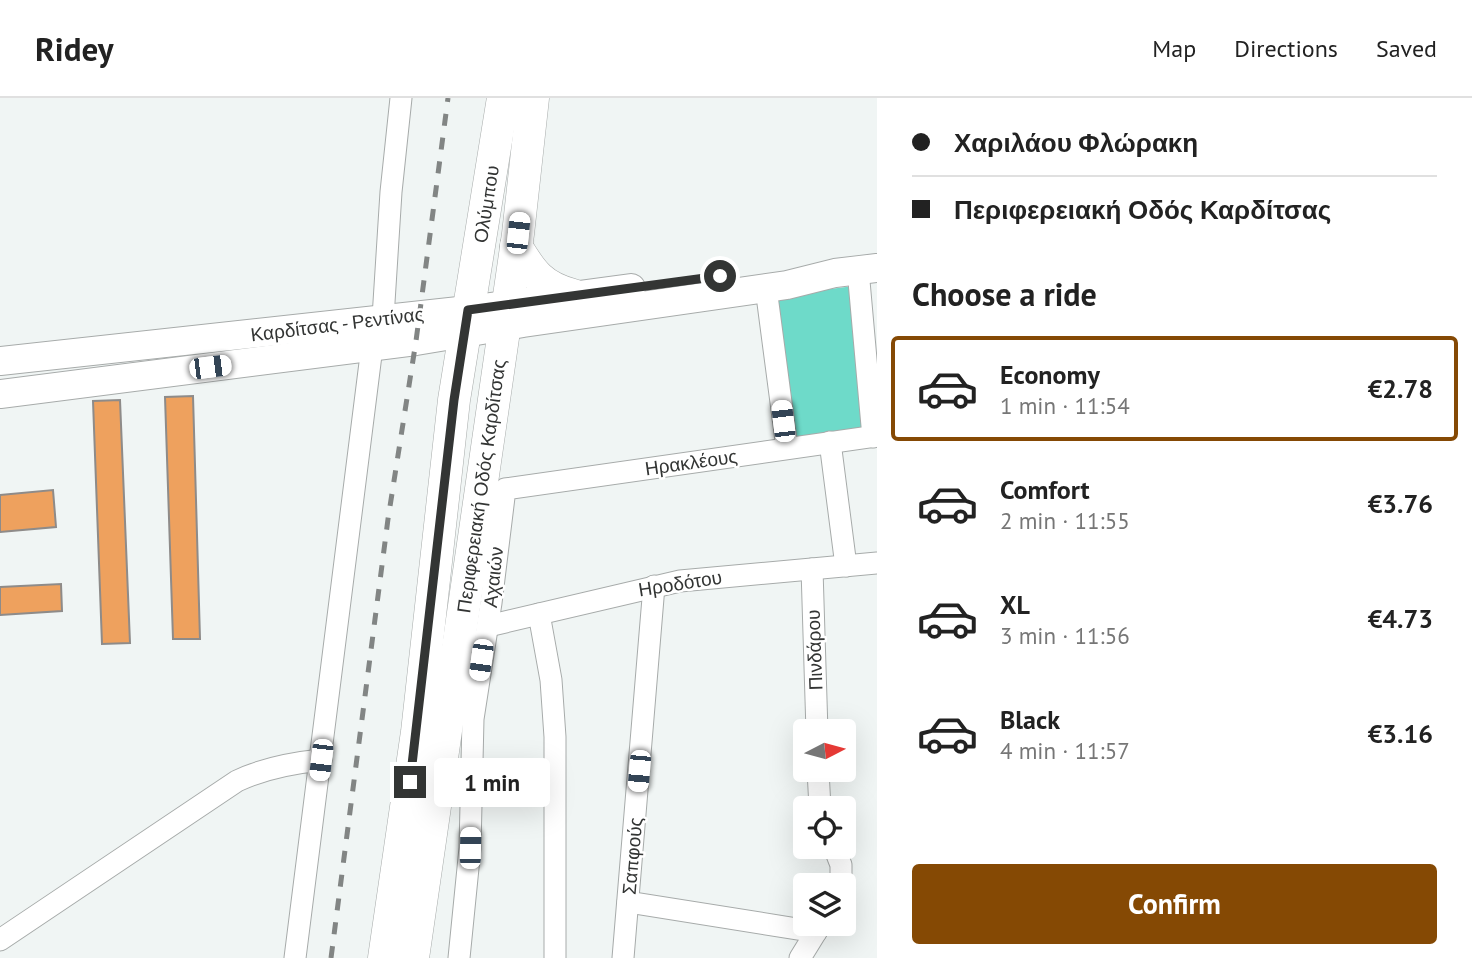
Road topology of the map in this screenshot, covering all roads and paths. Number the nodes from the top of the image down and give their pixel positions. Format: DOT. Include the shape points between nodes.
graph roads {
  1 [pos="401,98"];
  2 [pos="503,98"];
  3 [pos="533,98"];
  4 [pos="516,246"];
  5 [pos="857,271"];
  6 [pos="766,288"];
  7 [pos="573,295"];
  8 [pos="505,315"];
  9 [pos="383,318"];
  10 [pos="466,321"];
  11 [pos="372,347"];
  12 [pos="73,354"];
  13 [pos="0,361"];
  14 [pos="77,385"];
  15 [pos="0,394"];
  16 [pos="875,437"];
  17 [pos="830,442"];
  18 [pos="787,448"];
  19 [pos="505,489"];
  20 [pos="877,564"];
  21 [pos="846,566"];
  22 [pos="812,569"];
  23 [pos="654,586"];
  24 [pos="539,614"];
  25 [pos="488,626"];
  26 [pos="817,719"];
  27 [pos="321,760"];
  28 [pos="628,902"];
  29 [pos="793,925"];
  30 [pos="813,936"];
  31 [pos="0,940"];
  32 [pos="295,958"];
  33 [pos="384,958"];
  34 [pos="413,958"];
  35 [pos="459,958"];
  36 [pos="555,958"];
  37 [pos="624,958"];
  38 [pos="800,958"];
  1 -- 9 [label="street"];
  2 -- 10 [label="main road, Ολύμπου"];
  3 -- 4 [label="main road, Ολύμπου"];
  4 -- 7 [label="main road" via="538,279"];
  4 -- 8 [label="main road, Ολύμπου"];
  5 -- 6 [label="main road"];
  5 -- 7 [label="main road" via="788,268"];
  5 -- 16 [label="street"];
  6 -- 8 [label="main road"];
  6 -- 18 [label="street"];
  7 -- 8 [label="main road"];
  8 -- 10 [label="main road, Καρδίτσας - Ρεντίνας"];
  8 -- 34 [label="main road, Περιφερειακή Οδός Καρδίτσας"];
  9 -- 10 [label="main road, Καρδίτσας - Ρεντίνας"];
  9 -- 12 [label="main road, Καρδίτσας - Ρεντίνας"];
  10 -- 11 [label="main road, Καρδίτσας - Ρεντίνας"];
  10 -- 33 [label="main road, Περιφερειακή Οδός Καρδίτσας"];
  11 -- 14 [label="main road, Καρδίτσας - Ρεντίνας"];
  11 -- 27 [label="street"];
  12 -- 13 [label="main road, Καρδίτσας - Ρεντίνας"];
  12 -- 14 [label="main road"];
  14 -- 15 [label="main road, Καρδίτσας - Ρεντίνας"];
  16 -- 17 [label="street, Ηρακλέους"];
  17 -- 18 [label="street, Ηρακλέους"];
  17 -- 21 [label="street"];
  18 -- 19 [label="street, Ηρακλέους"];
  19 -- 25 [label="street, Αχαιών"];
  20 -- 21 [label="street, Ηροδότου"];
  21 -- 22 [label="street, Ηροδότου"];
  22 -- 23 [label="street, Ηροδότου"];
  22 -- 26 [label="street, Πινδάρου"];
  23 -- 24 [label="street, Ηροδότου"];
  23 -- 28 [label="street, Σαπφούς"];
  24 -- 25 [label="street, Ηροδότου"];
  24 -- 36 [label="street" via="554,724"];
  25 -- 35 [label="street, Αχαιών" via="472,719 470,848"];
  27 -- 31 [label="street" via="293,762 237,781"];
  27 -- 32 [label="street"];
  28 -- 29 [label="street"];
  28 -- 37 [label="street, Σαπφούς"];
  30 -- 38 [label="street"];
}
